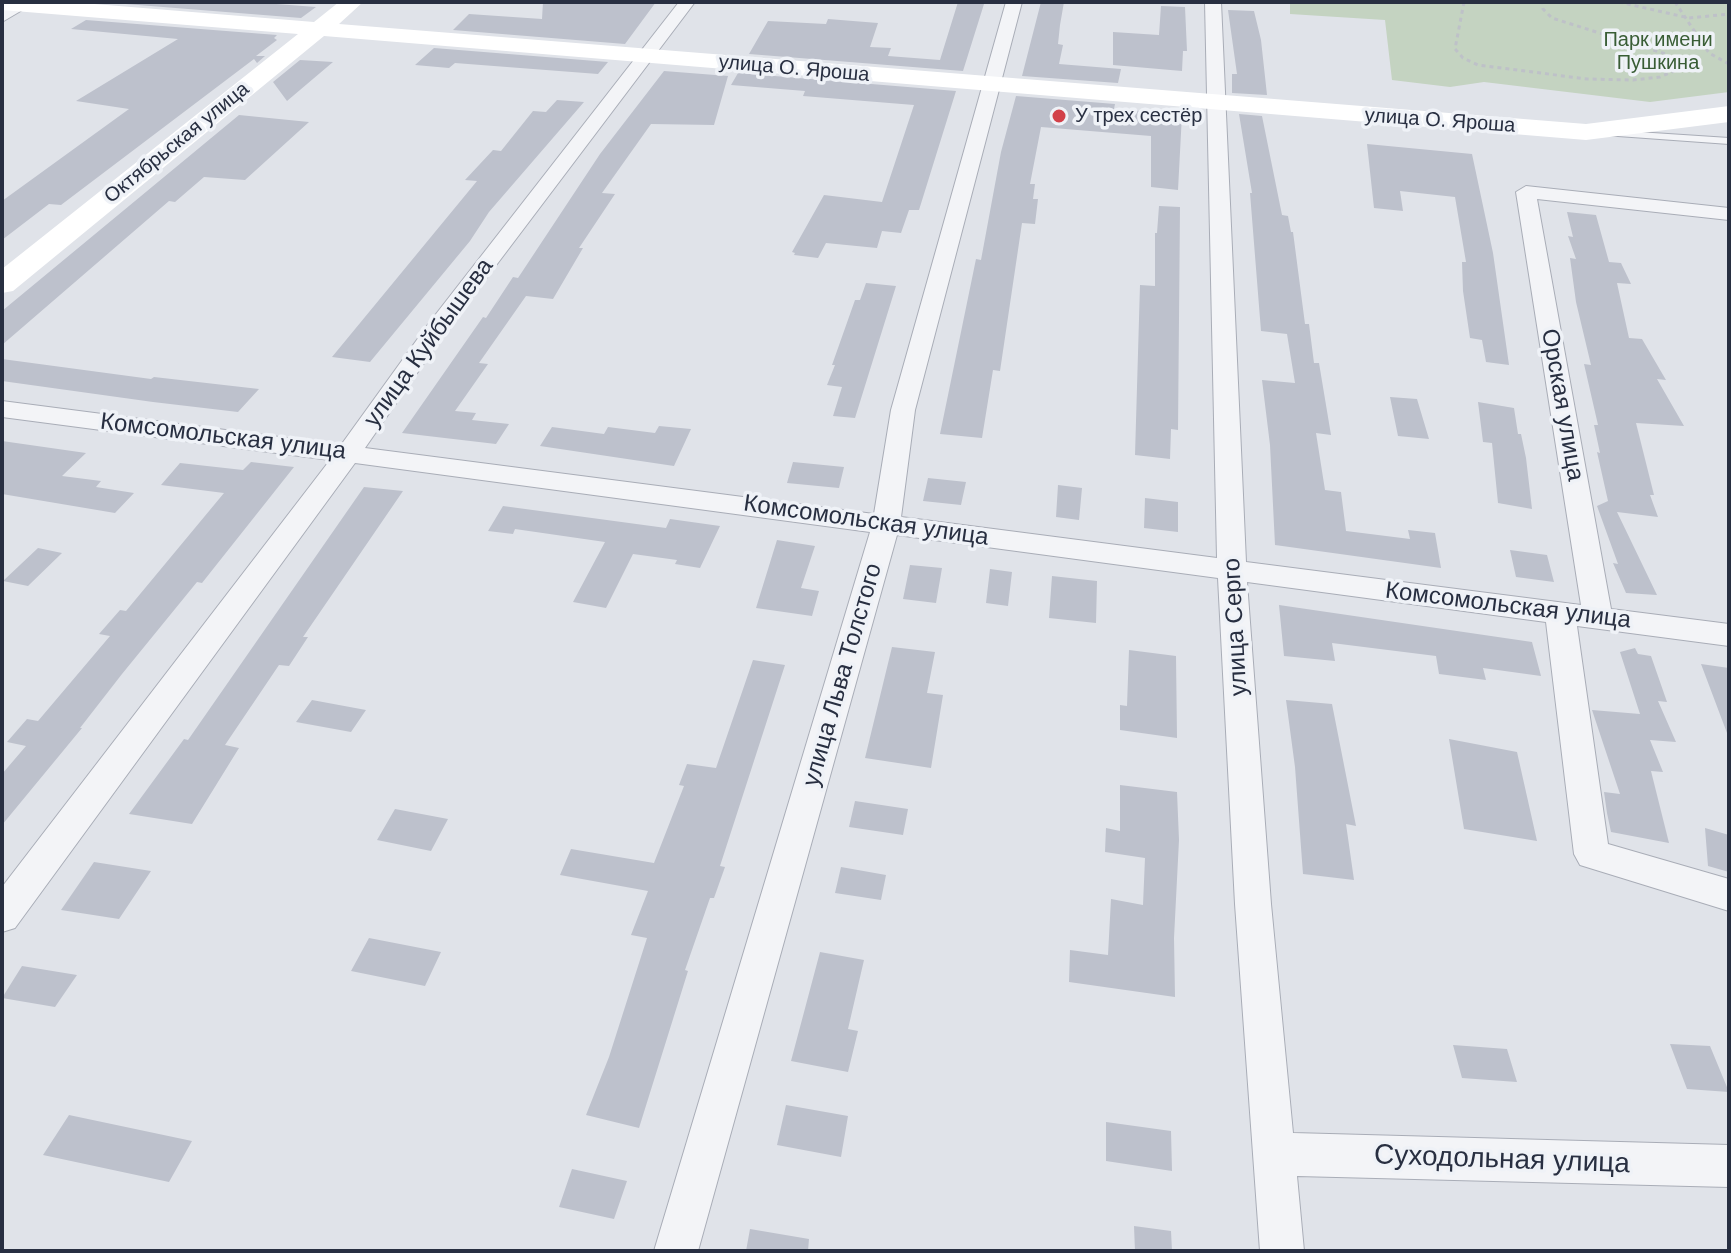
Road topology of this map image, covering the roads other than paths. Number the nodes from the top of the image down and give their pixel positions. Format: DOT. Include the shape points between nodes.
graph roads {
  1 [pos="352,2"];
  2 [pos="687,2"];
  3 [pos="1014,2"];
  4 [pos="1213,2"];
  5 [pos="17,3"];
  6 [pos="2,17"];
  7 [pos="318,29"];
  8 [pos="646,56"];
  9 [pos="993,85"];
  10 [pos="1215,104"];
  11 [pos="1729,114"];
  12 [pos="1586,132"];
  13 [pos="1729,141"];
  14 [pos="1729,214"];
  15 [pos="2,284"];
  16 [pos="2,409"];
  17 [pos="349,453"];
  18 [pos="886,524"];
  19 [pos="1232,570"];
  20 [pos="1560,613"];
  21 [pos="1598,618"];
  22 [pos="1729,635"];
  23 [pos="1729,895"];
  24 [pos="2,916"];
  25 [pos="1274,1154"];
  26 [pos="1729,1166"];
  27 [pos="676,1251"];
  28 [pos="1282,1251"];
  1 -- 7 [label="main road, Октябрьская улица"];
  2 -- 8 [label="street, улица Куйбышева"];
  3 -- 9 [label="street, улица Льва Толстого"];
  4 -- 10 [label="street, улица Серго"];
  5 -- 6 [label="street"];
  5 -- 7 [label="main road, улица О. Яроша"];
  7 -- 8 [label="main road, улица О. Яроша"];
  7 -- 15 [label="main road, Октябрьская улица"];
  8 -- 9 [label="main road, улица О. Яроша"];
  8 -- 17 [label="street, улица Куйбышева" via="437,328"];
  9 -- 10 [label="main road, улица О. Яроша"];
  9 -- 18 [label="street, улица Льва Толстого" via="903,410"];
  10 -- 12 [label="main road, улица О. Яроша"];
  10 -- 19 [label="street, улица Серго"];
  11 -- 12 [label="main road, улица О. Яроша"];
  12 -- 13 [label="lane"];
  14 -- 21 [label="street, Орская улица" via="1526,192"];
  16 -- 17 [label="street, Комсомольская улица"];
  17 -- 18 [label="street, Комсомольская улица"];
  17 -- 24 [label="street, улица Куйбышева"];
  18 -- 19 [label="street, Комсомольская улица"];
  18 -- 27 [label="street, улица Льва Толстого"];
  19 -- 20 [label="street, Комсомольская улица"];
  19 -- 25 [label="street, улица Серго"];
  20 -- 21 [label="street, Комсомольская улица"];
  20 -- 23 [label="street" via="1592,854"];
  21 -- 22 [label="street, Комсомольская улица"];
  25 -- 26 [label="street, Суходольная улица"];
  25 -- 28 [label="street, улица Серго"];
}
